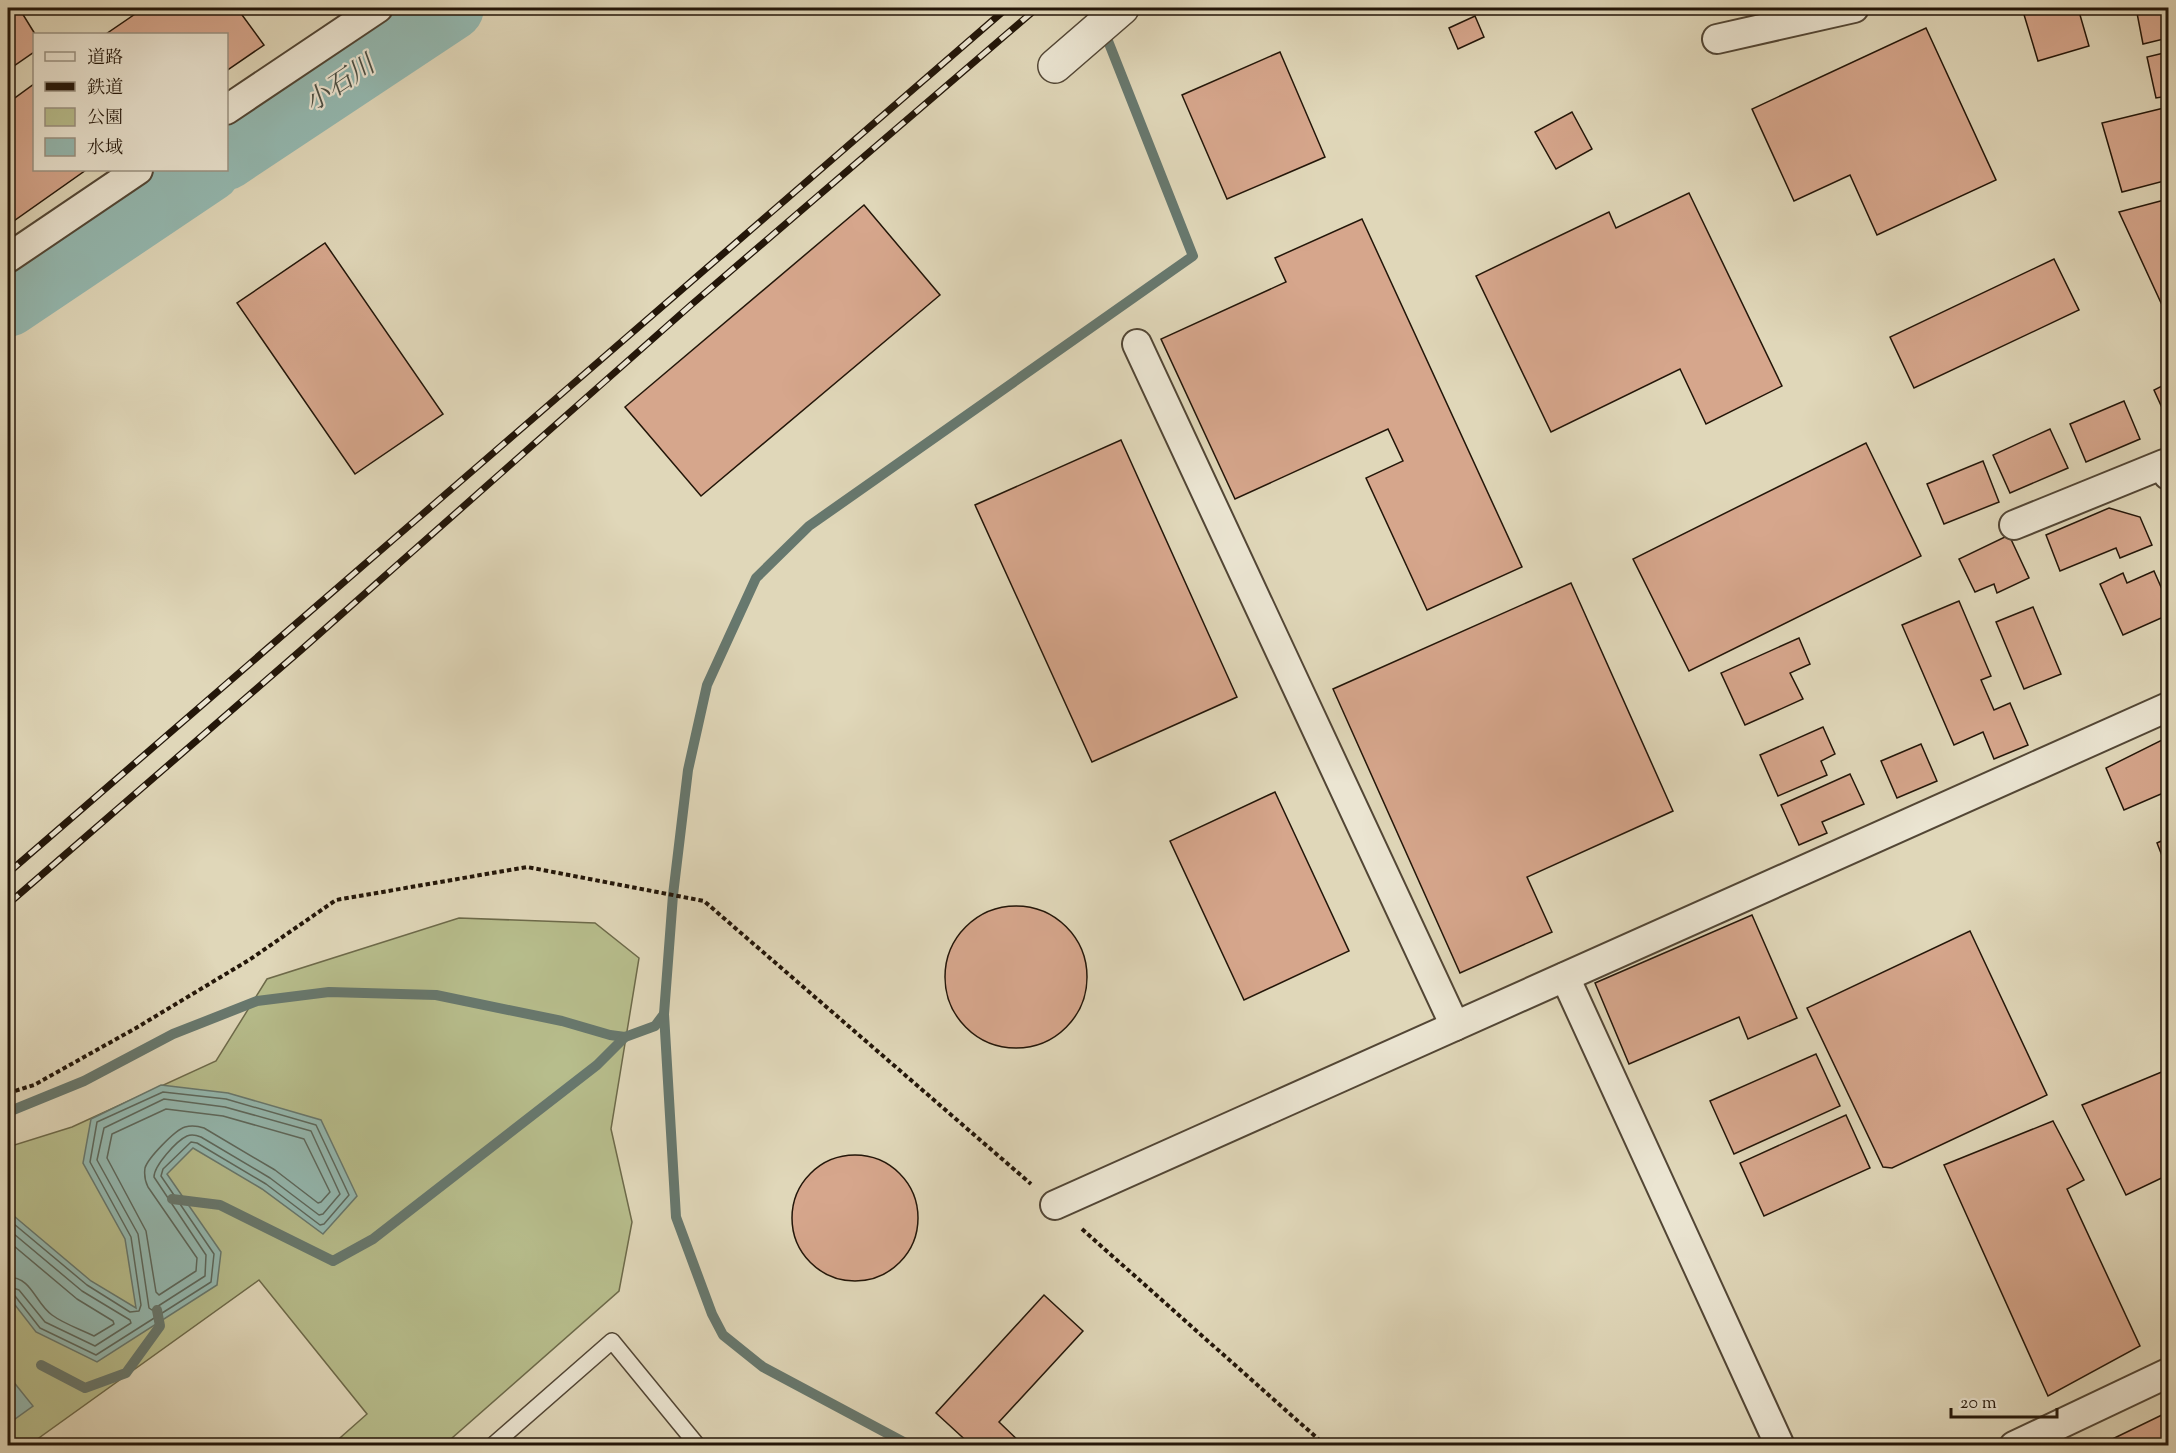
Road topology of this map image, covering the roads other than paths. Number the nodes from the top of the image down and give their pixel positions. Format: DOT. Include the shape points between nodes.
graph roads {
  1 [pos="378,8"];
  2 [pos="1122,8"];
  3 [pos="1854,8"];
  4 [pos="1717,39"];
  5 [pos="1055,66"];
  6 [pos="228,109"];
  7 [pos="137,171"];
  8 [pos="8,258"];
  9 [pos="1137,344"];
  10 [pos="2169,475"];
  11 [pos="2013,525"];
  12 [pos="2169,707"];
  13 [pos="1565,977"];
  14 [pos="1455,1026"];
  15 [pos="1055,1205"];
  16 [pos="2169,1373"];
  17 [pos="492,1446"];
  18 [pos="698,1446"];
  19 [pos="1780,1446"];
  20 [pos="2013,1446"];
  1 -- 6 [label="street"];
  2 -- 5 [label="street"];
  3 -- 4 [label="street"];
  7 -- 8 [label="street"];
  9 -- 14 [label="street"];
  10 -- 11 [label="street" via="2164,464"];
  12 -- 13 [label="street"];
  13 -- 14 [label="street"];
  13 -- 19 [label="street"];
  14 -- 15 [label="street"];
  16 -- 20 [label="street"];
  17 -- 18 [label="lane" via="612,1341"];
}
